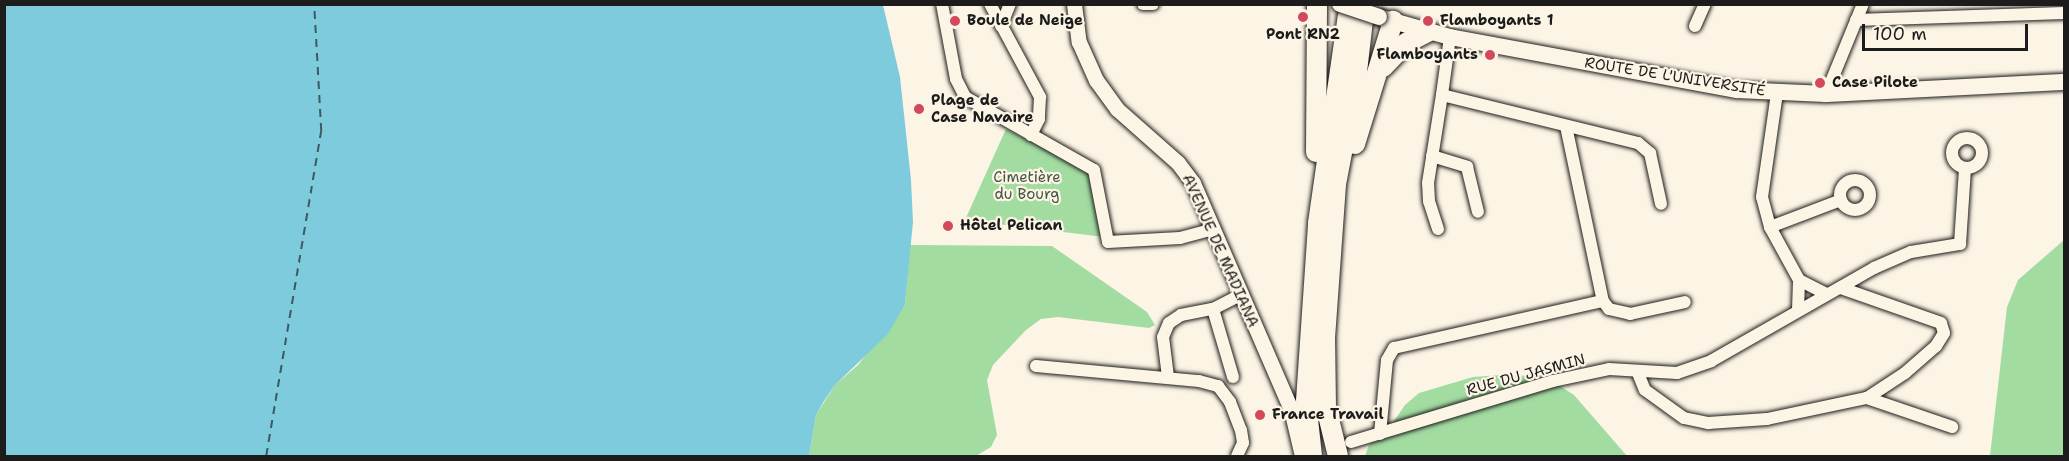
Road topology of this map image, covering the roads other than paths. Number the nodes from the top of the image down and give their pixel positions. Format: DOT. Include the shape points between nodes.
graph roads {
  1 [pos="942,4"];
  2 [pos="990,4"];
  3 [pos="1010,4"];
  4 [pos="1074,4"];
  5 [pos="1143,4"];
  6 [pos="1153,4"];
  7 [pos="1317,4"];
  8 [pos="1704,4"];
  9 [pos="1863,4"];
  10 [pos="2064,13"];
  11 [pos="1365,16"];
  12 [pos="1856,20"];
  13 [pos="1001,26"];
  14 [pos="1695,26"];
  15 [pos="1428,32"];
  16 [pos="1450,37"];
  17 [pos="1381,69"];
  18 [pos="2060,84"];
  19 [pos="1777,93"];
  20 [pos="1826,94"];
  21 [pos="1442,95"];
  22 [pos="1566,126"];
  23 [pos="1031,135"];
  24 [pos="1432,156"];
  25 [pos="1965,168"];
  26 [pos="1841,200"];
  27 [pos="1661,204"];
  28 [pos="1478,212"];
  29 [pos="1770,227"];
  30 [pos="1333,228"];
  31 [pos="1213,229"];
  32 [pos="1438,229"];
  33 [pos="1321,280"];
  34 [pos="1799,280"];
  35 [pos="1841,288"];
  36 [pos="1827,294"];
  37 [pos="1241,295"];
  38 [pos="1603,301"];
  39 [pos="1685,302"];
  40 [pos="1213,309"];
  41 [pos="1798,310"];
  42 [pos="1308,354"];
  43 [pos="1036,366"];
  44 [pos="1638,373"];
  45 [pos="1168,377"];
  46 [pos="1233,377"];
  47 [pos="1867,398"];
  48 [pos="1952,427"];
  49 [pos="1380,434"];
  50 [pos="1351,449"];
  51 [pos="1238,456"];
  52 [pos="1302,456"];
  53 [pos="1312,456"];
  54 [pos="1323,456"];
  55 [pos="1338,456"];
  1 -- 23 [label="street" via="958,85 971,102"];
  2 -- 13 [label="street"];
  3 -- 13 [label="street"];
  4 -- 31 [label="street, AVENUE DE MADIANA" via="1079,42 1096,80 1138,131 1186,172"];
  5 -- 6 [label="street"];
  7 -- 33 [label="main road"];
  8 -- 14 [label="street"];
  9 -- 12 [label="street"];
  10 -- 12 [label="street"];
  11 -- 15 [label="main road, ROUTE DE L'UNIVERSITÉ"];
  11 -- 17 [label="main road"];
  11 -- 30 [label="main road"];
  11 -- 33 [label="main road" via="1344,64 1324,172"];
  12 -- 20 [label="street"];
  13 -- 23 [label="street" via="1040,97 1039,119"];
  15 -- 16 [label="main road, ROUTE DE L'UNIVERSITÉ"];
  15 -- 17 [label="main road" via="1406,44"];
  16 -- 19 [label="main road, ROUTE DE L'UNIVERSITÉ" via="1737,90"];
  16 -- 21 [label="street"];
  17 -- 30 [label="main road" via="1360,124"];
  18 -- 20 [label="main road, ROUTE DE L'UNIVERSITÉ"];
  19 -- 20 [label="main road, ROUTE DE L'UNIVERSITÉ"];
  19 -- 29 [label="street" via="1762,197"];
  21 -- 22 [label="street"];
  21 -- 24 [label="street"];
  22 -- 27 [label="street" via="1626,139 1647,148"];
  22 -- 38 [label="street"];
  23 -- 31 [label="street" via="1094,170 1108,242 1180,238"];
  24 -- 28 [label="street" via="1467,167"];
  24 -- 32 [label="street" via="1429,201"];
  25 -- 35 [label="street, RUE DU JASMIN" via="1960,244 1911,252"];
  26 -- 29 [label="street"];
  29 -- 34 [label="street"];
  30 -- 33 [label="main road"];
  31 -- 37 [label="street, AVENUE DE MADIANA"];
  33 -- 42 [label="main road"];
  33 -- 50 [label="main road" via="1334,397"];
  33 -- 55 [label="main road" via="1323,376"];
  34 -- 36 [label="street"];
  34 -- 41 [label="street"];
  35 -- 36 [label="street, RUE DU JASMIN"];
  35 -- 47 [label="street" via="1941,323 1944,333 1936,346 1891,384"];
  36 -- 41 [label="street, RUE DU JASMIN"];
  37 -- 40 [label="street"];
  37 -- 52 [label="street, AVENUE DE MADIANA" via="1291,409"];
  38 -- 39 [label="street" via="1609,309 1624,314"];
  38 -- 49 [label="street" via="1394,348 1387,360"];
  40 -- 45 [label="street" via="1180,315 1165,328"];
  40 -- 46 [label="street"];
  41 -- 44 [label="street, RUE DU JASMIN" via="1711,361 1677,373"];
  42 -- 53 [label="main road" via="1305,414"];
  42 -- 54 [label="main road" via="1312,410"];
  43 -- 45 [label="street"];
  44 -- 47 [label="street" via="1646,390 1660,403 1695,422 1767,419"];
  44 -- 49 [label="street, RUE DU JASMIN" via="1610,369 1553,381"];
  45 -- 51 [label="street" via="1210,382 1224,391 1241,430 1243,443"];
  47 -- 48 [label="street"];
  49 -- 50 [label="street, RUE DU JASMIN"];
}
